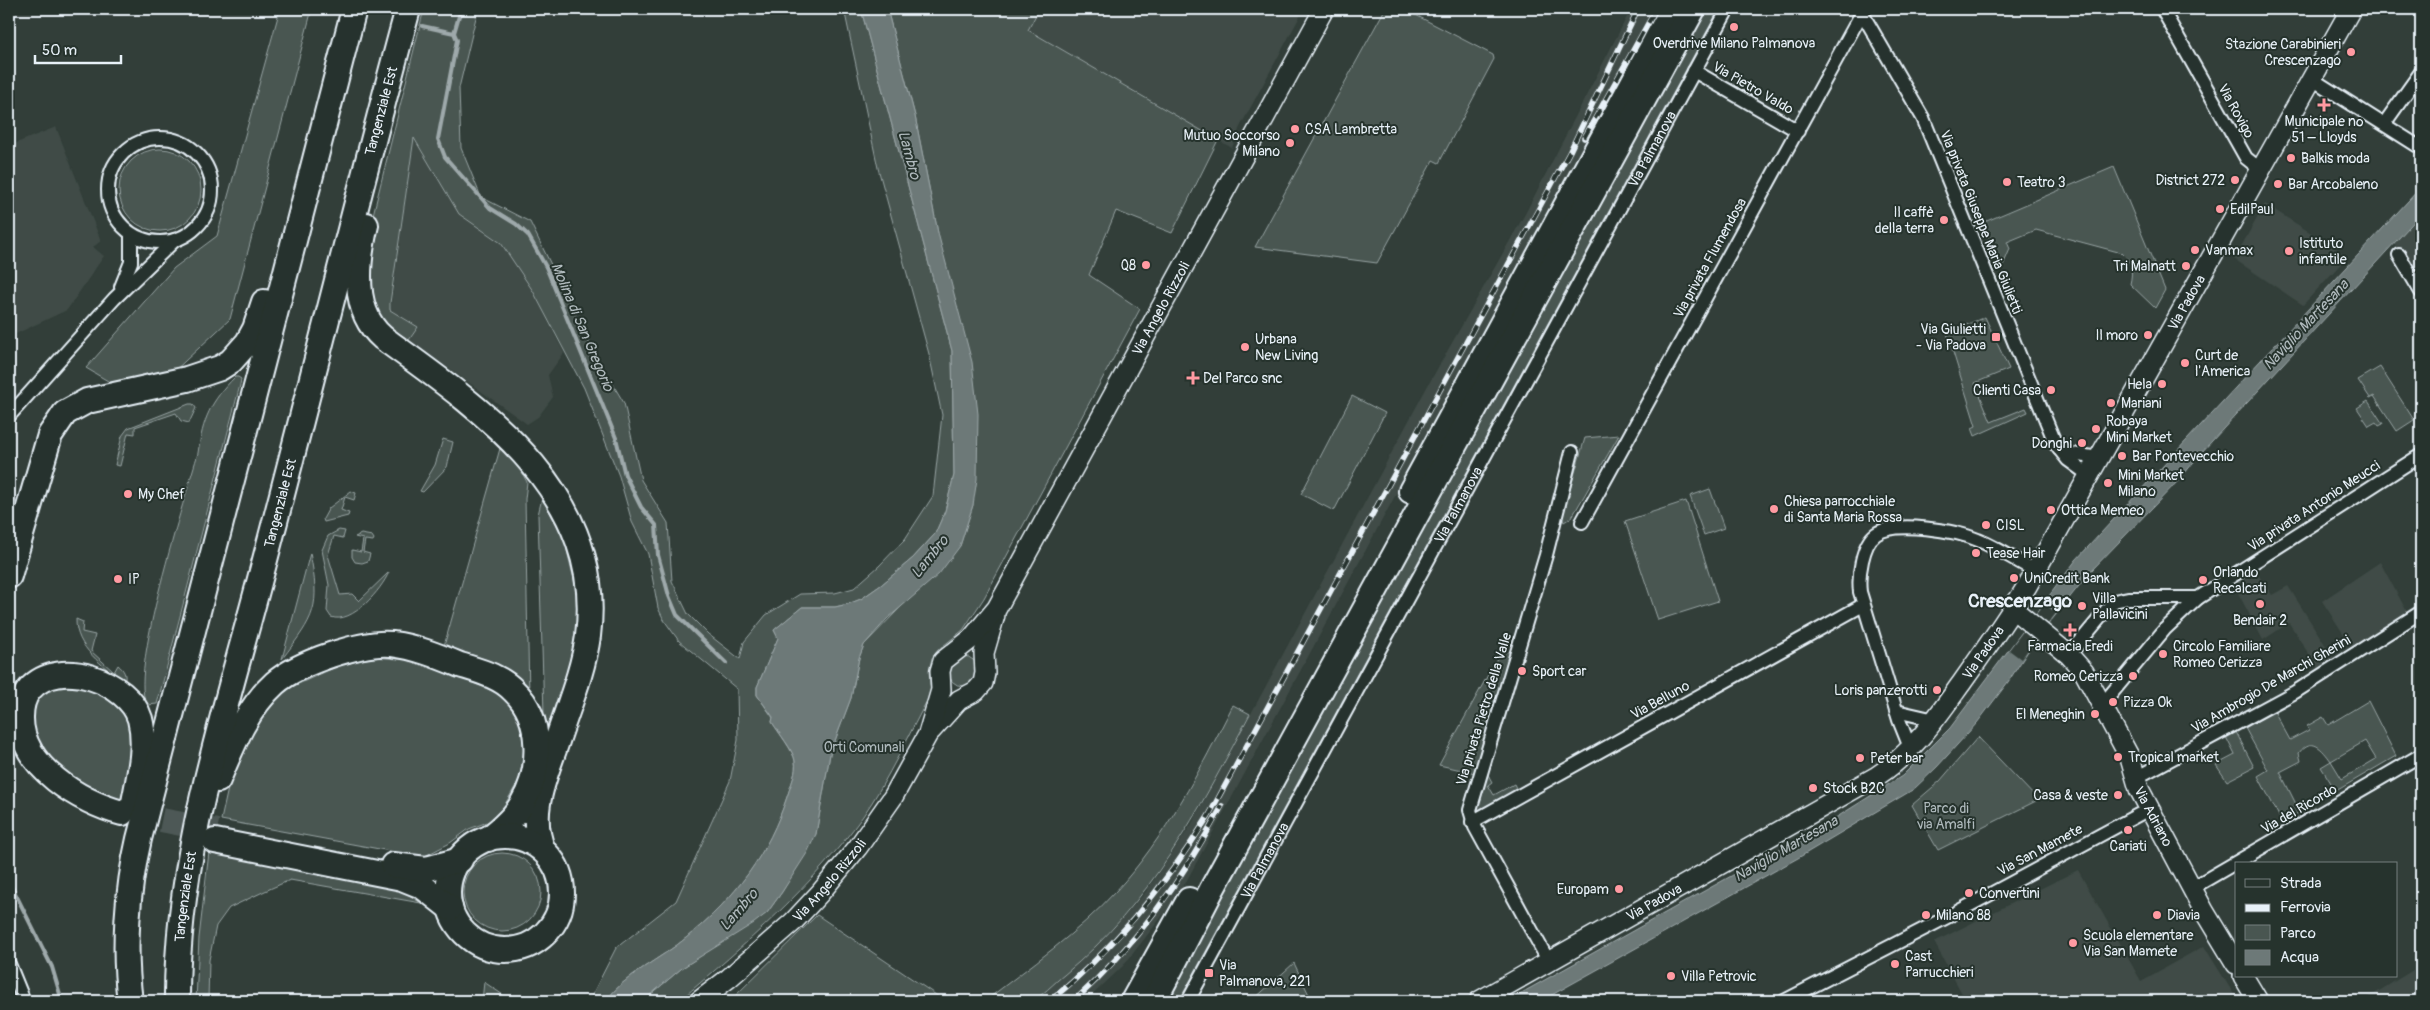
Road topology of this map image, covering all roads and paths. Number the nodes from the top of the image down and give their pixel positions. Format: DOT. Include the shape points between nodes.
graph roads {
  1 [pos="354,9"];
  2 [pos="408,9"];
  3 [pos="1324,9"];
  4 [pos="1673,9"];
  5 [pos="1693,9"];
  6 [pos="1728,9"];
  7 [pos="2162,9"];
  8 [pos="2350,9"];
  9 [pos="1863,11"];
  10 [pos="1694,71"];
  11 [pos="2421,72"];
  12 [pos="2312,79"];
  13 [pos="380,110"];
  14 [pos="2384,124"];
  15 [pos="1798,131"];
  16 [pos="2421,148"];
  17 [pos="2261,170"];
  18 [pos="131,234"];
  19 [pos="175,240"];
  20 [pos="292,246"];
  21 [pos="2400,255"];
  22 [pos="2421,292"];
  23 [pos="114,299"];
  24 [pos="9,416"];
  25 [pos="2059,449"];
  26 [pos="1572,452"];
  27 [pos="2421,455"];
  28 [pos="2099,458"];
  29 [pos="2090,476"];
  30 [pos="1582,522"];
  31 [pos="2036,571"];
  32 [pos="9,576"];
  33 [pos="2198,598"];
  34 [pos="1864,605"];
  35 [pos="997,608"];
  36 [pos="2013,608"];
  37 [pos="2421,612"];
  38 [pos="2063,650"];
  39 [pos="954,652"];
  40 [pos="984,666"];
  41 [pos="941,679"];
  42 [pos="970,694"];
  43 [pos="2102,705"];
  44 [pos="1896,711"];
  45 [pos="1935,720"];
  46 [pos="928,734"];
  47 [pos="9,737"];
  48 [pos="1911,750"];
  49 [pos="2421,755"];
  50 [pos="2134,779"];
  51 [pos="2149,808"];
  52 [pos="1472,822"];
  53 [pos="209,836"];
  54 [pos="488,839"];
  55 [pos="543,850"];
  56 [pos="460,860"];
  57 [pos="2237,862"];
  58 [pos="2235,863"];
  59 [pos="2192,888"];
  60 [pos="130,895"];
  61 [pos="450,908"];
  62 [pos="1549,962"];
  63 [pos="2235,962"];
  64 [pos="9,964"];
  65 [pos="2245,978"];
  66 [pos="24,1001"];
  67 [pos="130,1001"];
  68 [pos="177,1001"];
  69 [pos="699,1001"];
  70 [pos="1133,1001"];
  71 [pos="1154,1001"];
  72 [pos="1188,1001"];
  73 [pos="1479,1001"];
  74 [pos="1784,1001"];
  75 [pos="2258,1001"];
  1 -- 20 [label="highway"];
  2 -- 13 [label="highway, Tangenziale Est"];
  3 -- 35 [label="street, Via Angelo Rizzoli"];
  4 -- 70 [label="highway"];
  5 -- 71 [label="highway"];
  6 -- 10 [label="street, Via Palmanova"];
  7 -- 17 [label="street, Via Rovigo" via="2246,158"];
  8 -- 12 [label="street, Via Padova"];
  9 -- 15 [label="street, Via privata Flumendosa"];
  9 -- 25 [label="street, Via privata Giuseppe Maria Giulietti" via="1922,118"];
  10 -- 15 [label="street, Via Pietro Valdo"];
  10 -- 72 [label="street, Via Palmanova"];
  11 -- 14 [label="street"];
  12 -- 14 [label="street"];
  12 -- 17 [label="street, Via Padova"];
  13 -- 53 [label="highway, Tangenziale Est" via="262,574 216,740"];
  13 -- 55 [label="highway" via="383,149 361,245 359,269 361,301 368,321 383,338 459,392 509,436 556,497 573,530 583,561 589,609 587,638 580,670 537,804 536,828"];
  14 -- 16 [label="street"];
  15 -- 30 [label="street, Via privata Flumendosa"];
  17 -- 28 [label="street, Via Padova"];
  18 -- 19 [label="street" via="155,242"];
  18 -- 19 [label="street" via="111,209 108,193 110,174 119,157 129,148 146,139 166,138 195,151 207,167 212,186 212,198 205,217 192,231"];
  18 -- 23 [label="street" via="131,262"];
  19 -- 23 [label="street"];
  20 -- 32 [label="highway" via="274,269 255,329 231,361 205,374 87,401 70,408 61,418 50,435"];
  20 -- 60 [label="highway" via="142,825"];
  21 -- 22 [label="street"];
  23 -- 24 [label="street"];
  25 -- 28 [label="street"];
  25 -- 29 [label="street, Via privata Giuseppe Maria Giulietti" via="2073,466"];
  26 -- 52 [label="street, Via privata Pietro della Valle" via="1546,555 1470,810"];
  27 -- 33 [label="street, Via privata Antonio Meucci"];
  28 -- 29 [label="street, Via Padova"];
  29 -- 31 [label="street, Via Padova"];
  31 -- 34 [label="street" via="1982,542 1956,534 1899,528 1884,530 1876,534 1869,544 1861,573"];
  31 -- 36 [label="street, Via Padova"];
  33 -- 38 [label="street" via="2114,601"];
  33 -- 43 [label="street, Via privata Antonio Meucci" via="2160,634"];
  34 -- 44 [label="street"];
  34 -- 52 [label="street, Via Belluno"];
  35 -- 39 [label="street, Via Angelo Rizzoli" via="971,639"];
  35 -- 40 [label="street, Via Angelo Rizzoli" via="984,653"];
  36 -- 38 [label="street, Via Adriano"];
  36 -- 45 [label="street, Via Padova"];
  37 -- 50 [label="street, Via Ambrogio De Marchi Gherini" via="2295,692"];
  38 -- 43 [label="street, Via Adriano" via="2084,672"];
  39 -- 40 [label="street" via="972,652"];
  39 -- 41 [label="street, Via Angelo Rizzoli" via="943,661"];
  40 -- 42 [label="street, Via Angelo Rizzoli" via="982,683"];
  41 -- 42 [label="street" via="951,692"];
  41 -- 46 [label="street, Via Angelo Rizzoli" via="941,692"];
  42 -- 46 [label="street, Via Angelo Rizzoli" via="959,700"];
  43 -- 50 [label="street, Via Adriano" via="2131,760"];
  44 -- 45 [label="street"];
  44 -- 48 [label="street"];
  45 -- 48 [label="street, Via Padova"];
  46 -- 69 [label="street, Via Angelo Rizzoli" via="884,812 820,894 775,939"];
  47 -- 60 [label="highway" via="20,756 56,794 84,811 121,818 70,791 50,774 28,747 22,730 21,710 27,692 40,680 62,673 84,675 132,704 138,714 143,745 126,852 126,886"];
  48 -- 62 [label="street, Via Padova" via="1877,776"];
  49 -- 57 [label="street, Via del Ricordo"];
  50 -- 51 [label="street, Via Adriano"];
  51 -- 59 [label="street, Via Adriano"];
  51 -- 74 [label="street, Via San Mamete"];
  52 -- 62 [label="street"];
  53 -- 54 [label="highway" via="240,732 259,700 270,688 304,665 384,644 417,649 490,675 509,686 525,704 535,733 532,781 518,811"];
  53 -- 56 [label="highway" via="413,869 432,869"];
  53 -- 61 [label="highway" via="402,878 426,889"];
  53 -- 68 [label="highway, Tangenziale Est" via="178,951"];
  54 -- 55 [label="highway" via="519,838"];
  54 -- 56 [label="highway" via="472,847"];
  55 -- 61 [label="highway" via="559,874 562,902 554,922 534,942 508,950 480,944 458,924"];
  56 -- 61 [label="highway" via="450,882"];
  58 -- 59 [label="street, Via del Ricordo"];
  59 -- 63 [label="street, Via Adriano"];
  60 -- 67 [label="highway"];
  62 -- 73 [label="street, Via Padova"];
  64 -- 66 [label="street"];
  65 -- 75 [label="street"];
}
